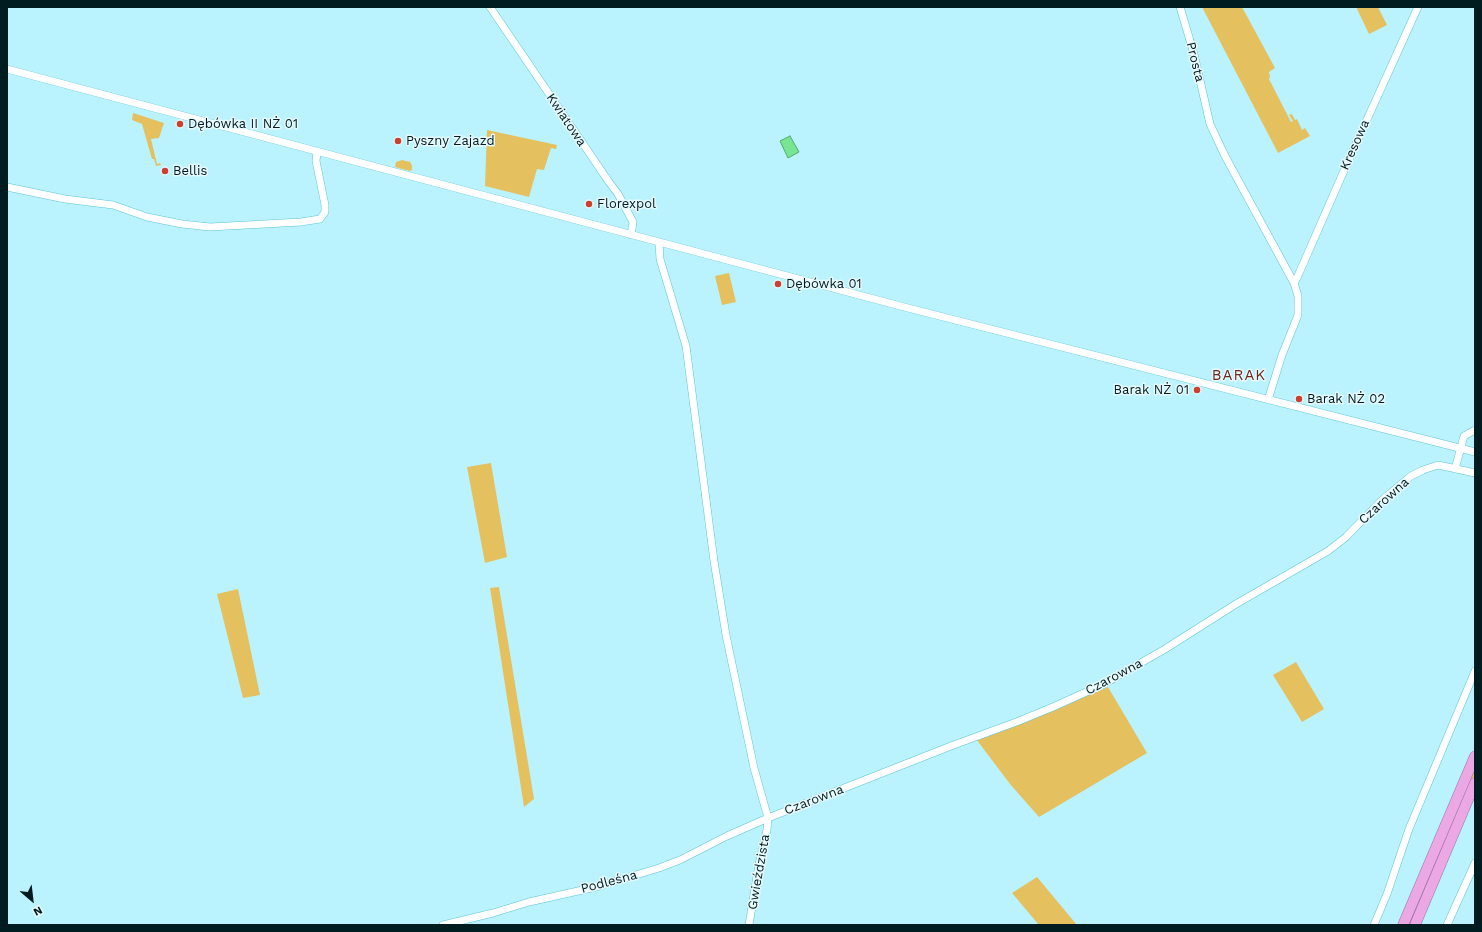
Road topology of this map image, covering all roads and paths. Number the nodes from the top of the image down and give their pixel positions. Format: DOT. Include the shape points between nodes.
graph roads {
  1 [pos="490,7"];
  2 [pos="1180,7"];
  3 [pos="1418,7"];
  4 [pos="7,69"];
  5 [pos="317,152"];
  6 [pos="7,187"];
  7 [pos="631,235"];
  8 [pos="659,243"];
  9 [pos="1294,283"];
  10 [pos="1268,400"];
  11 [pos="1475,430"];
  12 [pos="1460,449"];
  13 [pos="1475,452"];
  14 [pos="1455,469"];
  15 [pos="1475,473"];
  16 [pos="1475,671"];
  17 [pos="1475,756"];
  18 [pos="1475,784"];
  19 [pos="768,818"];
  20 [pos="1475,863"];
  21 [pos="443,925"];
  22 [pos="749,925"];
  23 [pos="1374,925"];
  24 [pos="1403,925"];
  25 [pos="1415,925"];
  26 [pos="1446,925"];
  1 -- 7 [label="street, Kwiatowa" via="618,194 633,222"];
  2 -- 9 [label="street, Prosta" via="1208,116 1225,156"];
  3 -- 9 [label="street, Kresowa"];
  4 -- 5 [label="street"];
  5 -- 6 [label="street" via="316,161 325,212 320,219 300,222 210,227 182,224 147,217 113,205 65,199"];
  5 -- 7 [label="street"];
  7 -- 8 [label="street"];
  8 -- 10 [label="street"];
  8 -- 19 [label="street" via="660,259 686,346 725,630 754,768"];
  9 -- 10 [label="street, Prosta" via="1298,296 1298,315"];
  10 -- 12 [label="street"];
  11 -- 12 [label="street" via="1464,436"];
  12 -- 13 [label="street"];
  12 -- 14 [label="street"];
  14 -- 15 [label="street"];
  14 -- 19 [label="street, Czarowna" via="1438,466 1411,476 1328,551 1104,684 1019,721"];
  16 -- 23 [label="street" via="1409,828"];
  17 -- 24 [label="highway"];
  18 -- 25 [label="highway"];
  19 -- 21 [label="street, Podleśna" via="659,868 596,887"];
  19 -- 22 [label="street, Gwieździsta"];
  20 -- 26 [label="street"];
}
